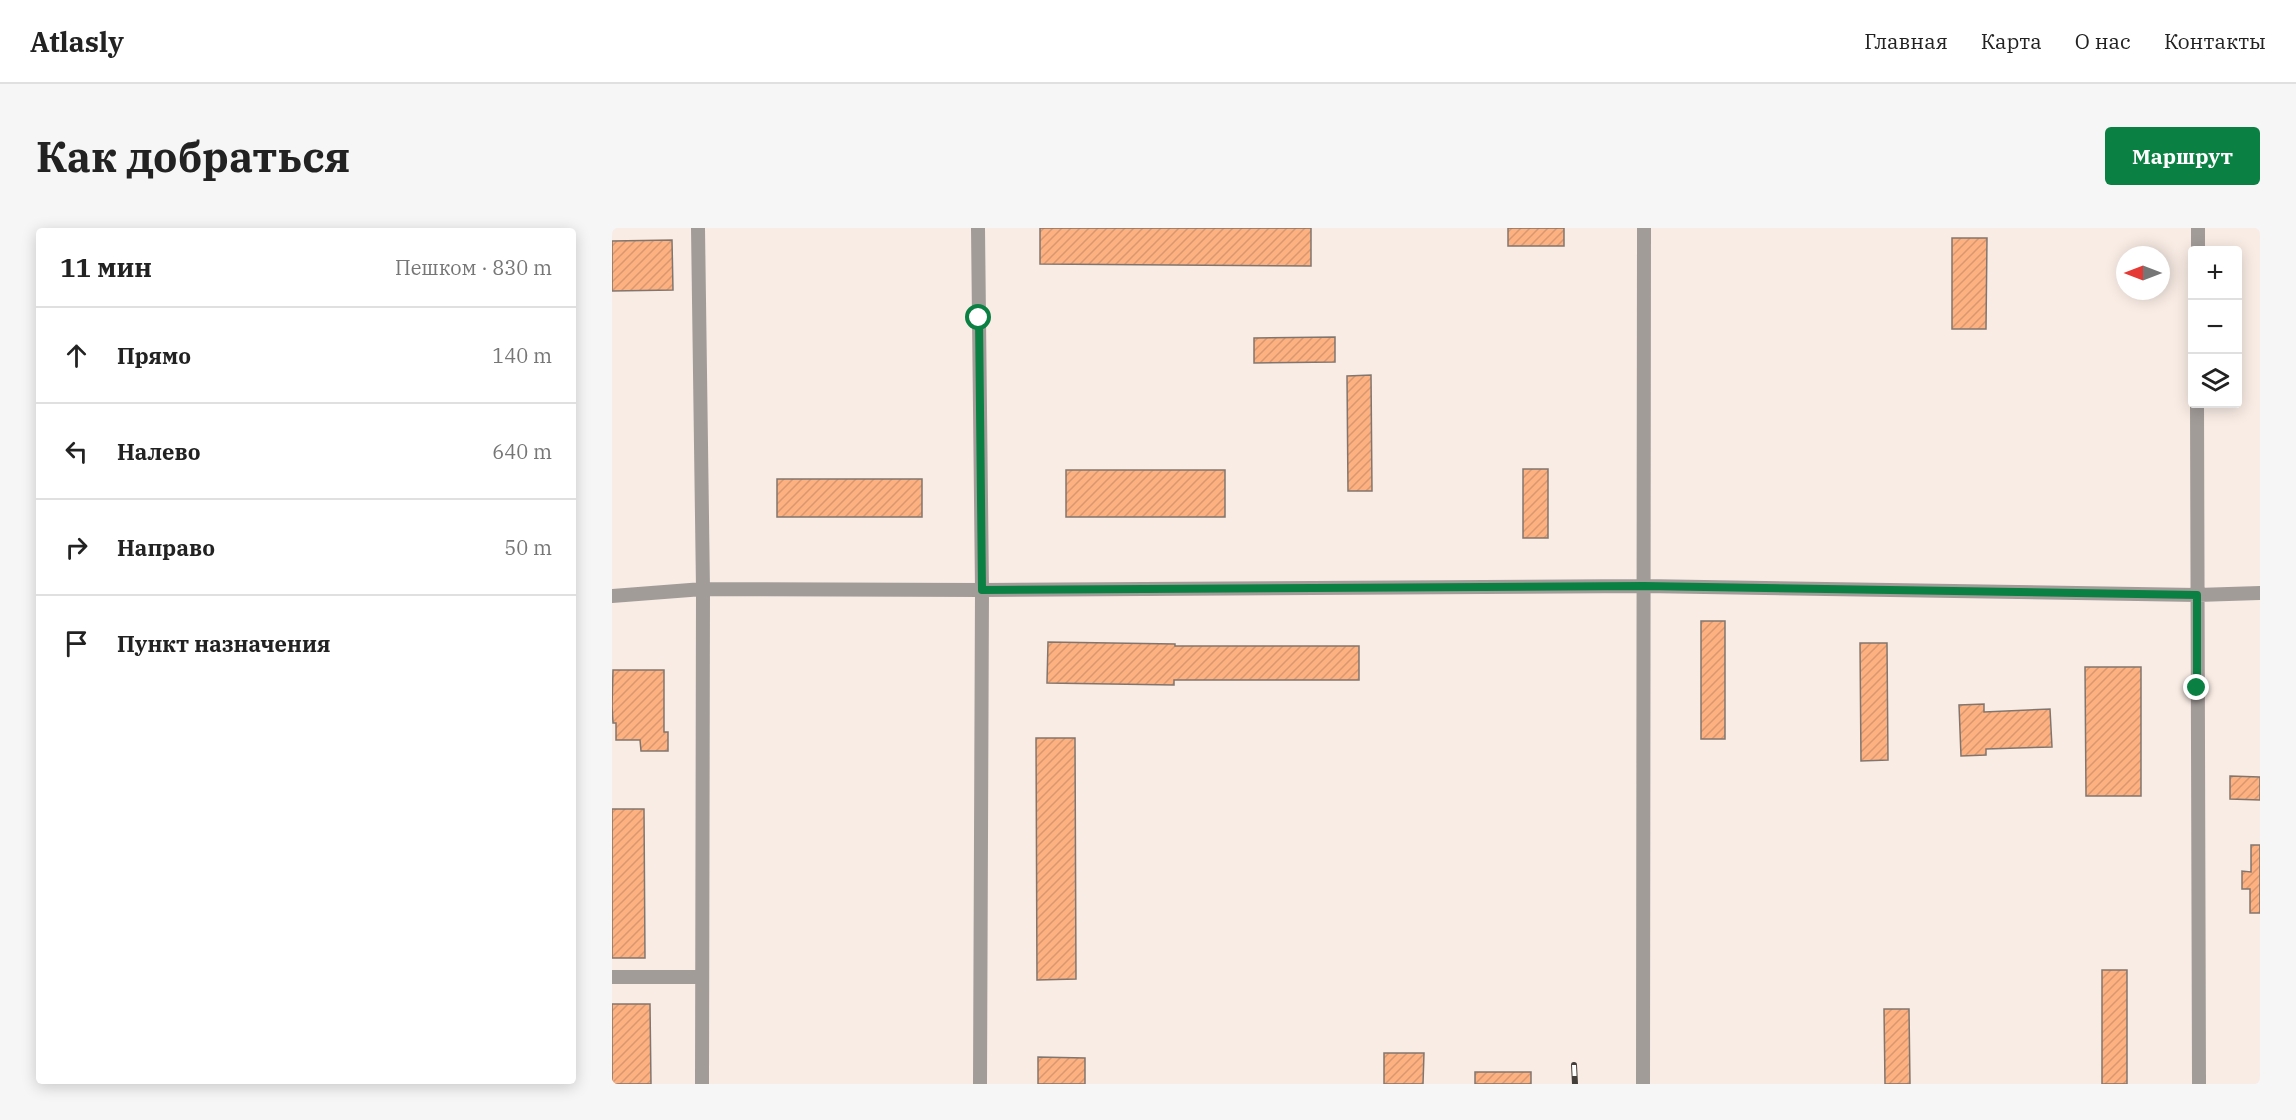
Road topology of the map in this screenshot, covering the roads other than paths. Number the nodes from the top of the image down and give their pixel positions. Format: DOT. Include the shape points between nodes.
graph roads {
  1 [pos="698,228"];
  2 [pos="978,228"];
  3 [pos="1644,228"];
  4 [pos="2198,228"];
  5 [pos="2198,246"];
  6 [pos="2197,408"];
  7 [pos="1644,586"];
  8 [pos="703,589"];
  9 [pos="982,590"];
  10 [pos="2260,593"];
  11 [pos="2197,595"];
  12 [pos="612,596"];
  13 [pos="612,977"];
  14 [pos="702,977"];
  15 [pos="702,1084"];
  16 [pos="980,1084"];
  17 [pos="1643,1084"];
  18 [pos="2199,1084"];
  1 -- 8 [label="lane"];
  2 -- 9 [label="lane"];
  3 -- 7 [label="lane"];
  4 -- 5 [label="lane"];
  6 -- 11 [label="lane"];
  7 -- 9 [label="lane"];
  7 -- 11 [label="lane"];
  7 -- 17 [label="lane"];
  8 -- 9 [label="lane"];
  8 -- 12 [label="lane"];
  8 -- 14 [label="lane"];
  9 -- 16 [label="lane"];
  10 -- 11 [label="lane"];
  11 -- 18 [label="lane"];
  13 -- 14 [label="lane"];
  14 -- 15 [label="lane"];
}
